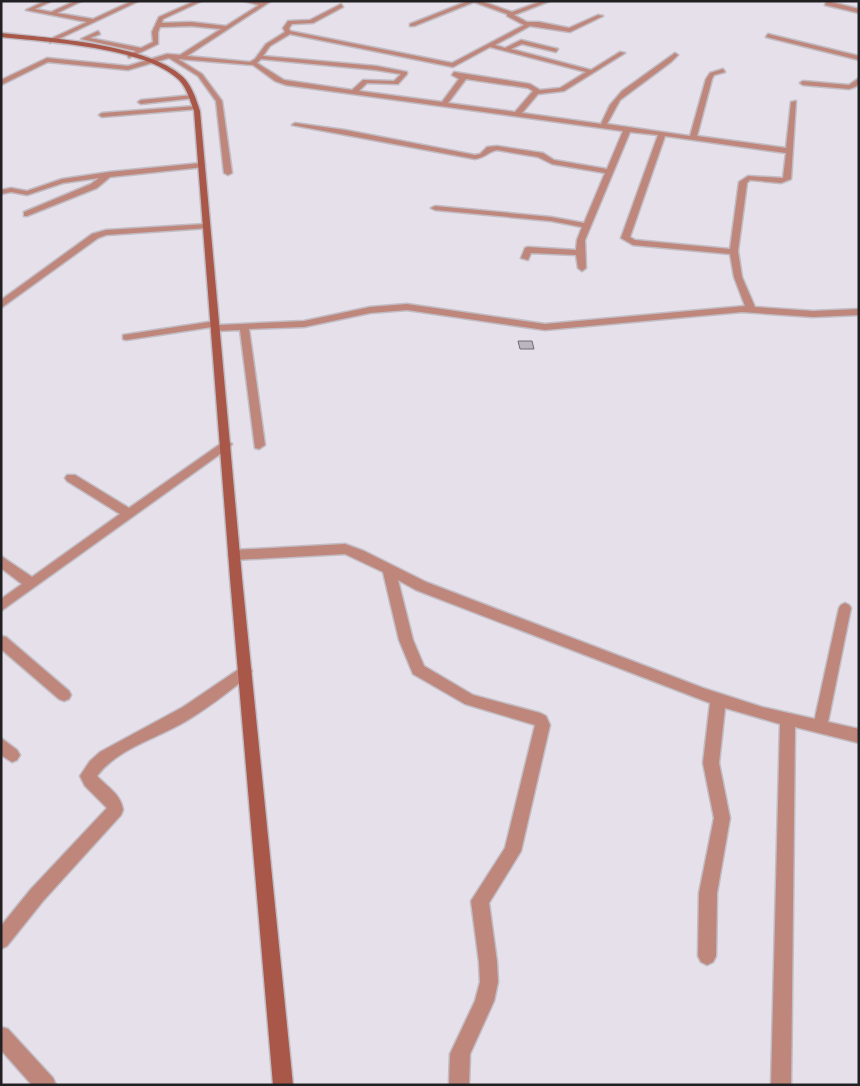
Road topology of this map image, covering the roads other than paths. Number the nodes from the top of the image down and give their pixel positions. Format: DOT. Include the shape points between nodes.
graph roads {
  1 [pos="50,1"];
  2 [pos="80,1"];
  3 [pos="137,1"];
  4 [pos="200,1"];
  5 [pos="246,1"];
  6 [pos="474,1"];
  7 [pos="548,1"];
  8 [pos="830,1"];
  9 [pos="839,1"];
  10 [pos="851,2"];
  11 [pos="266,3"];
  12 [pos="341,6"];
  13 [pos="859,11"];
  14 [pos="51,14"];
  15 [pos="512,14"];
  16 [pos="600,16"];
  17 [pos="93,21"];
  18 [pos="527,24"];
  19 [pos="157,25"];
  20 [pos="412,25"];
  21 [pos="225,28"];
  22 [pos="288,32"];
  23 [pos="98,33"];
  24 [pos="1,34"];
  25 [pos="768,36"];
  26 [pos="53,40"];
  27 [pos="488,45"];
  28 [pos="506,50"];
  29 [pos="556,50"];
  30 [pos="622,53"];
  31 [pos="675,55"];
  32 [pos="143,56"];
  33 [pos="167,56"];
  34 [pos="260,56"];
  35 [pos="182,57"];
  36 [pos="859,58"];
  37 [pos="253,63"];
  38 [pos="453,65"];
  39 [pos="723,71"];
  40 [pos="11,72"];
  41 [pos="592,72"];
  42 [pos="20,73"];
  43 [pos="459,76"];
  44 [pos="859,80"];
  45 [pos="1,83"];
  46 [pos="803,83"];
  47 [pos="538,91"];
  48 [pos="354,92"];
  49 [pos="142,102"];
  50 [pos="194,102"];
  51 [pos="794,102"];
  52 [pos="444,104"];
  53 [pos="517,114"];
  54 [pos="102,115"];
  55 [pos="295,125"];
  56 [pos="603,126"];
  57 [pos="627,130"];
  58 [pos="662,134"];
  59 [pos="693,138"];
  60 [pos="789,151"];
  61 [pos="201,165"];
  62 [pos="610,172"];
  63 [pos="228,173"];
  64 [pos="109,174"];
  65 [pos="1,192"];
  66 [pos="435,208"];
  67 [pos="27,214"];
  68 [pos="206,226"];
  69 [pos="588,226"];
  70 [pos="734,252"];
  71 [pos="581,253"];
  72 [pos="525,258"];
  73 [pos="582,268"];
  74 [pos="6,298"];
  75 [pos="1,305"];
  76 [pos="751,310"];
  77 [pos="859,312"];
  78 [pos="216,326"];
  79 [pos="244,328"];
  80 [pos="126,337"];
  81 [pos="226,444"];
  82 [pos="258,445"];
  83 [pos="71,478"];
  84 [pos="129,514"];
  85 [pos="234,555"];
  86 [pos="1,561"];
  87 [pos="389,569"];
  88 [pos="32,584"];
  89 [pos="1,606"];
  90 [pos="845,608"];
  91 [pos="1,641"];
  92 [pos="245,671"];
  93 [pos="64,695"];
  94 [pos="718,700"];
  95 [pos="788,720"];
  96 [pos="820,727"];
  97 [pos="859,736"];
  98 [pos="1,940"];
  99 [pos="707,956"];
  100 [pos="1,1036"];
  101 [pos="463,1082"];
  102 [pos="46,1085"];
  103 [pos="283,1085"];
  104 [pos="781,1085"];
  1 -- 14 [label="street" via="29,10"];
  2 -- 14 [label="street"];
  3 -- 17 [label="street"];
  4 -- 19 [label="street" via="163,16"];
  5 -- 11 [label="street"];
  6 -- 15 [label="street"];
  6 -- 20 [label="street"];
  7 -- 15 [label="street"];
  8 -- 13 [label="street" via="827,4"];
  9 -- 10 [label="street"];
  11 -- 21 [label="street"];
  12 -- 22 [label="street" via="311,22 290,22 286,28"];
  14 -- 17 [label="street"];
  15 -- 18 [label="street" via="508,16"];
  16 -- 18 [label="street" via="570,30"];
  17 -- 26 [label="street"];
  18 -- 27 [label="street"];
  19 -- 21 [label="street"];
  19 -- 32 [label="street" via="156,44"];
  21 -- 35 [label="street"];
  22 -- 34 [label="street" via="268,45"];
  22 -- 38 [label="street"];
  23 -- 32 [label="street" via="84,40"];
  24 -- 26 [label="street"];
  25 -- 36 [label="street"];
  26 -- 32 [label="street"];
  27 -- 28 [label="street"];
  27 -- 38 [label="street"];
  28 -- 29 [label="street" via="521,42"];
  28 -- 41 [label="street"];
  30 -- 41 [label="street"];
  31 -- 56 [label="street" via="618,99"];
  32 -- 33 [label="street"];
  32 -- 42 [label="street" via="128,68 47,60"];
  32 -- 50 [label="street" via="179,76"];
  33 -- 35 [label="street"];
  33 -- 63 [label="street" via="196,72 219,101"];
  34 -- 37 [label="street"];
  34 -- 48 [label="street" via="405,73 396,83 365,81"];
  35 -- 37 [label="street"];
  37 -- 48 [label="street" via="278,82"];
  38 -- 43 [label="street" via="448,71"];
  39 -- 59 [label="street" via="712,74 708,79"];
  40 -- 42 [label="street"];
  41 -- 47 [label="street" via="562,90"];
  42 -- 45 [label="street"];
  43 -- 47 [label="street" via="530,86"];
  43 -- 52 [label="street" via="462,81"];
  44 -- 46 [label="street" via="849,87"];
  47 -- 53 [label="street"];
  48 -- 52 [label="street"];
  49 -- 50 [label="street"];
  50 -- 54 [label="street" via="127,114"];
  50 -- 61 [label="street"];
  51 -- 60 [label="street"];
  52 -- 53 [label="street"];
  53 -- 56 [label="street"];
  55 -- 62 [label="street" via="475,157 497,148"];
  56 -- 57 [label="street"];
  57 -- 58 [label="street"];
  57 -- 62 [label="street"];
  58 -- 59 [label="street"];
  58 -- 70 [label="street" via="625,238 641,243"];
  59 -- 60 [label="street"];
  60 -- 70 [label="street" via="787,179 744,180"];
  61 -- 64 [label="street"];
  61 -- 68 [label="street"];
  62 -- 69 [label="street"];
  64 -- 65 [label="street" via="57,182 27,193"];
  64 -- 67 [label="street" via="94,186"];
  66 -- 69 [label="street" via="544,218"];
  68 -- 74 [label="street" via="95,236"];
  68 -- 78 [label="street"];
  69 -- 71 [label="street"];
  70 -- 76 [label="street" via="738,277"];
  71 -- 72 [label="street" via="530,250"];
  71 -- 73 [label="street"];
  74 -- 75 [label="street"];
  76 -- 77 [label="street" via="813,314"];
  76 -- 79 [label="street" via="545,327 407,308 354,313 304,324"];
  78 -- 79 [label="street"];
  78 -- 80 [label="street"];
  78 -- 81 [label="street"];
  79 -- 82 [label="street"];
  81 -- 84 [label="street"];
  81 -- 85 [label="street"];
  83 -- 84 [label="street"];
  84 -- 88 [label="street"];
  85 -- 87 [label="street" via="344,550 360,554"];
  85 -- 92 [label="street"];
  86 -- 88 [label="street"];
  87 -- 94 [label="street" via="420,586"];
  87 -- 101 [label="street" via="410,654 418,670 470,700 536,718 543,725 513,851 480,902 489,981 460,1054"];
  88 -- 89 [label="street"];
  90 -- 96 [label="lane"];
  91 -- 93 [label="street"];
  92 -- 98 [label="street" via="164,727 114,751 91,771 88,776 90,782 113,802 115,810 37,895"];
  92 -- 103 [label="street"];
  94 -- 95 [label="street"];
  94 -- 99 [label="street" via="711,763 722,818 708,893"];
  95 -- 96 [label="street"];
  95 -- 104 [label="street"];
  96 -- 97 [label="street"];
  100 -- 102 [label="street"];
}
